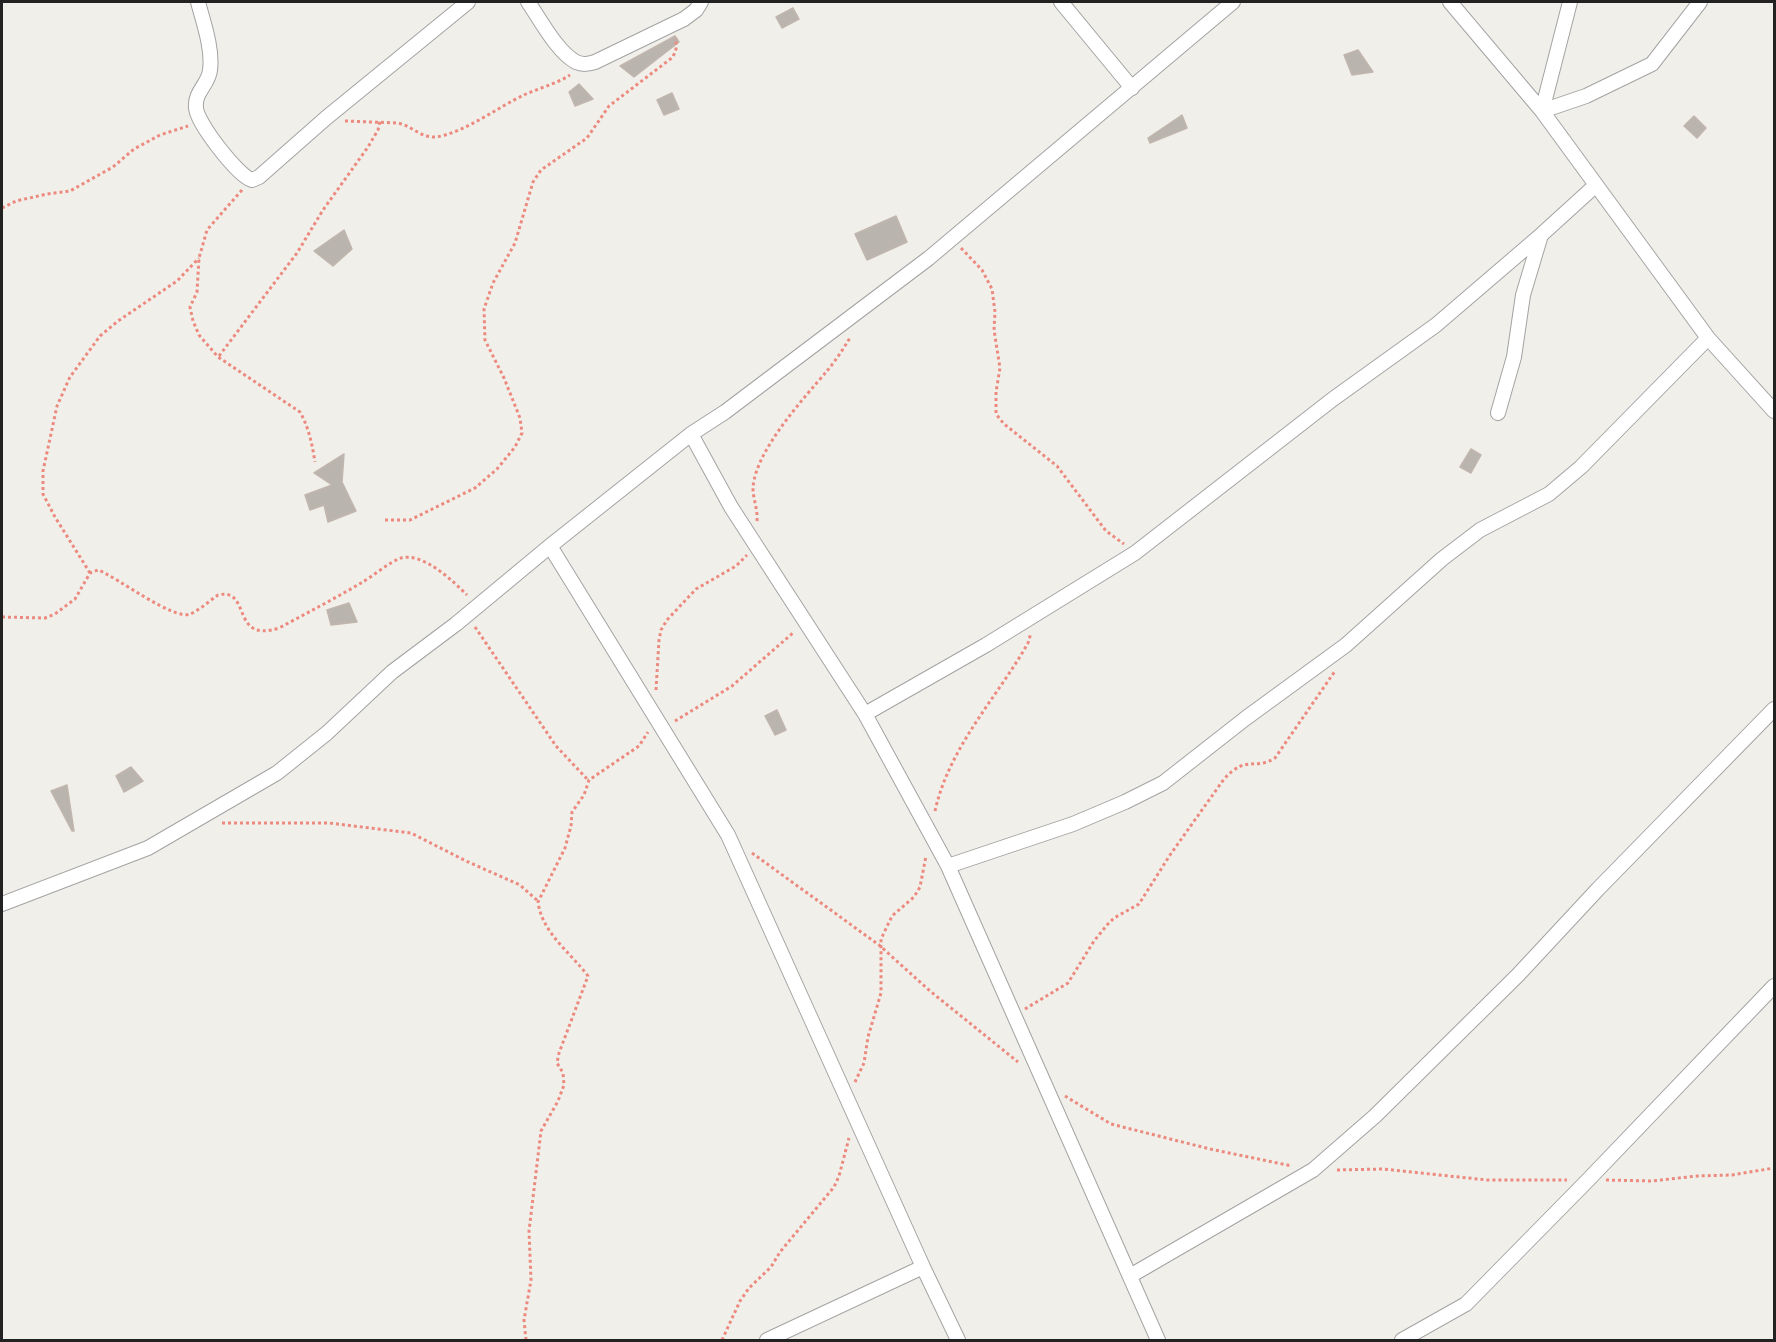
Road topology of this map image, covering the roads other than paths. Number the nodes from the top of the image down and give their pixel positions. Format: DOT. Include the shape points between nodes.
graph roads {
  1 [pos="198,2"];
  2 [pos="468,2"];
  3 [pos="528,2"];
  4 [pos="701,2"];
  5 [pos="1061,2"];
  6 [pos="1233,2"];
  7 [pos="1450,2"];
  8 [pos="1570,2"];
  9 [pos="1700,2"];
  10 [pos="1132,88"];
  11 [pos="1542,111"];
  12 [pos="1596,185"];
  13 [pos="1541,235"];
  14 [pos="1708,338"];
  15 [pos="1774,411"];
  16 [pos="1498,413"];
  17 [pos="691,434"];
  18 [pos="550,546"];
  19 [pos="1774,709"];
  20 [pos="865,714"];
  21 [pos="948,866"];
  22 [pos="2,904"];
  23 [pos="1774,986"];
  24 [pos="923,1267"];
  25 [pos="1130,1276"];
  26 [pos="767,1341"];
  27 [pos="958,1341"];
  28 [pos="1158,1341"];
  29 [pos="1402,1341"];
  1 -- 2 [label="street" via="210,71 197,94 195,109 242,174 252,180"];
  3 -- 4 [label="street" via="566,54 582,63 595,62 676,24"];
  5 -- 10 [label="street"];
  6 -- 10 [label="street"];
  7 -- 11 [label="street"];
  8 -- 11 [label="street"];
  9 -- 11 [label="street" via="1652,64 1596,92"];
  10 -- 17 [label="street" via="952,240"];
  11 -- 12 [label="street"];
  12 -- 13 [label="street"];
  12 -- 14 [label="street"];
  13 -- 16 [label="street" via="1523,295 1514,357"];
  13 -- 20 [label="street" via="1436,325 1333,399 1135,553"];
  14 -- 15 [label="street"];
  14 -- 21 [label="street" via="1581,467 1549,494 1480,530 1346,645 1162,783 1072,824"];
  17 -- 18 [label="street"];
  17 -- 20 [label="street" via="731,507"];
  18 -- 22 [label="street" via="392,672 277,773 148,848"];
  18 -- 24 [label="street" via="728,835"];
  19 -- 25 [label="street" via="1518,975 1313,1170"];
  20 -- 21 [label="street"];
  21 -- 25 [label="street"];
  23 -- 29 [label="street" via="1466,1304"];
  24 -- 26 [label="street"];
  24 -- 27 [label="street"];
  25 -- 28 [label="street"];
}
